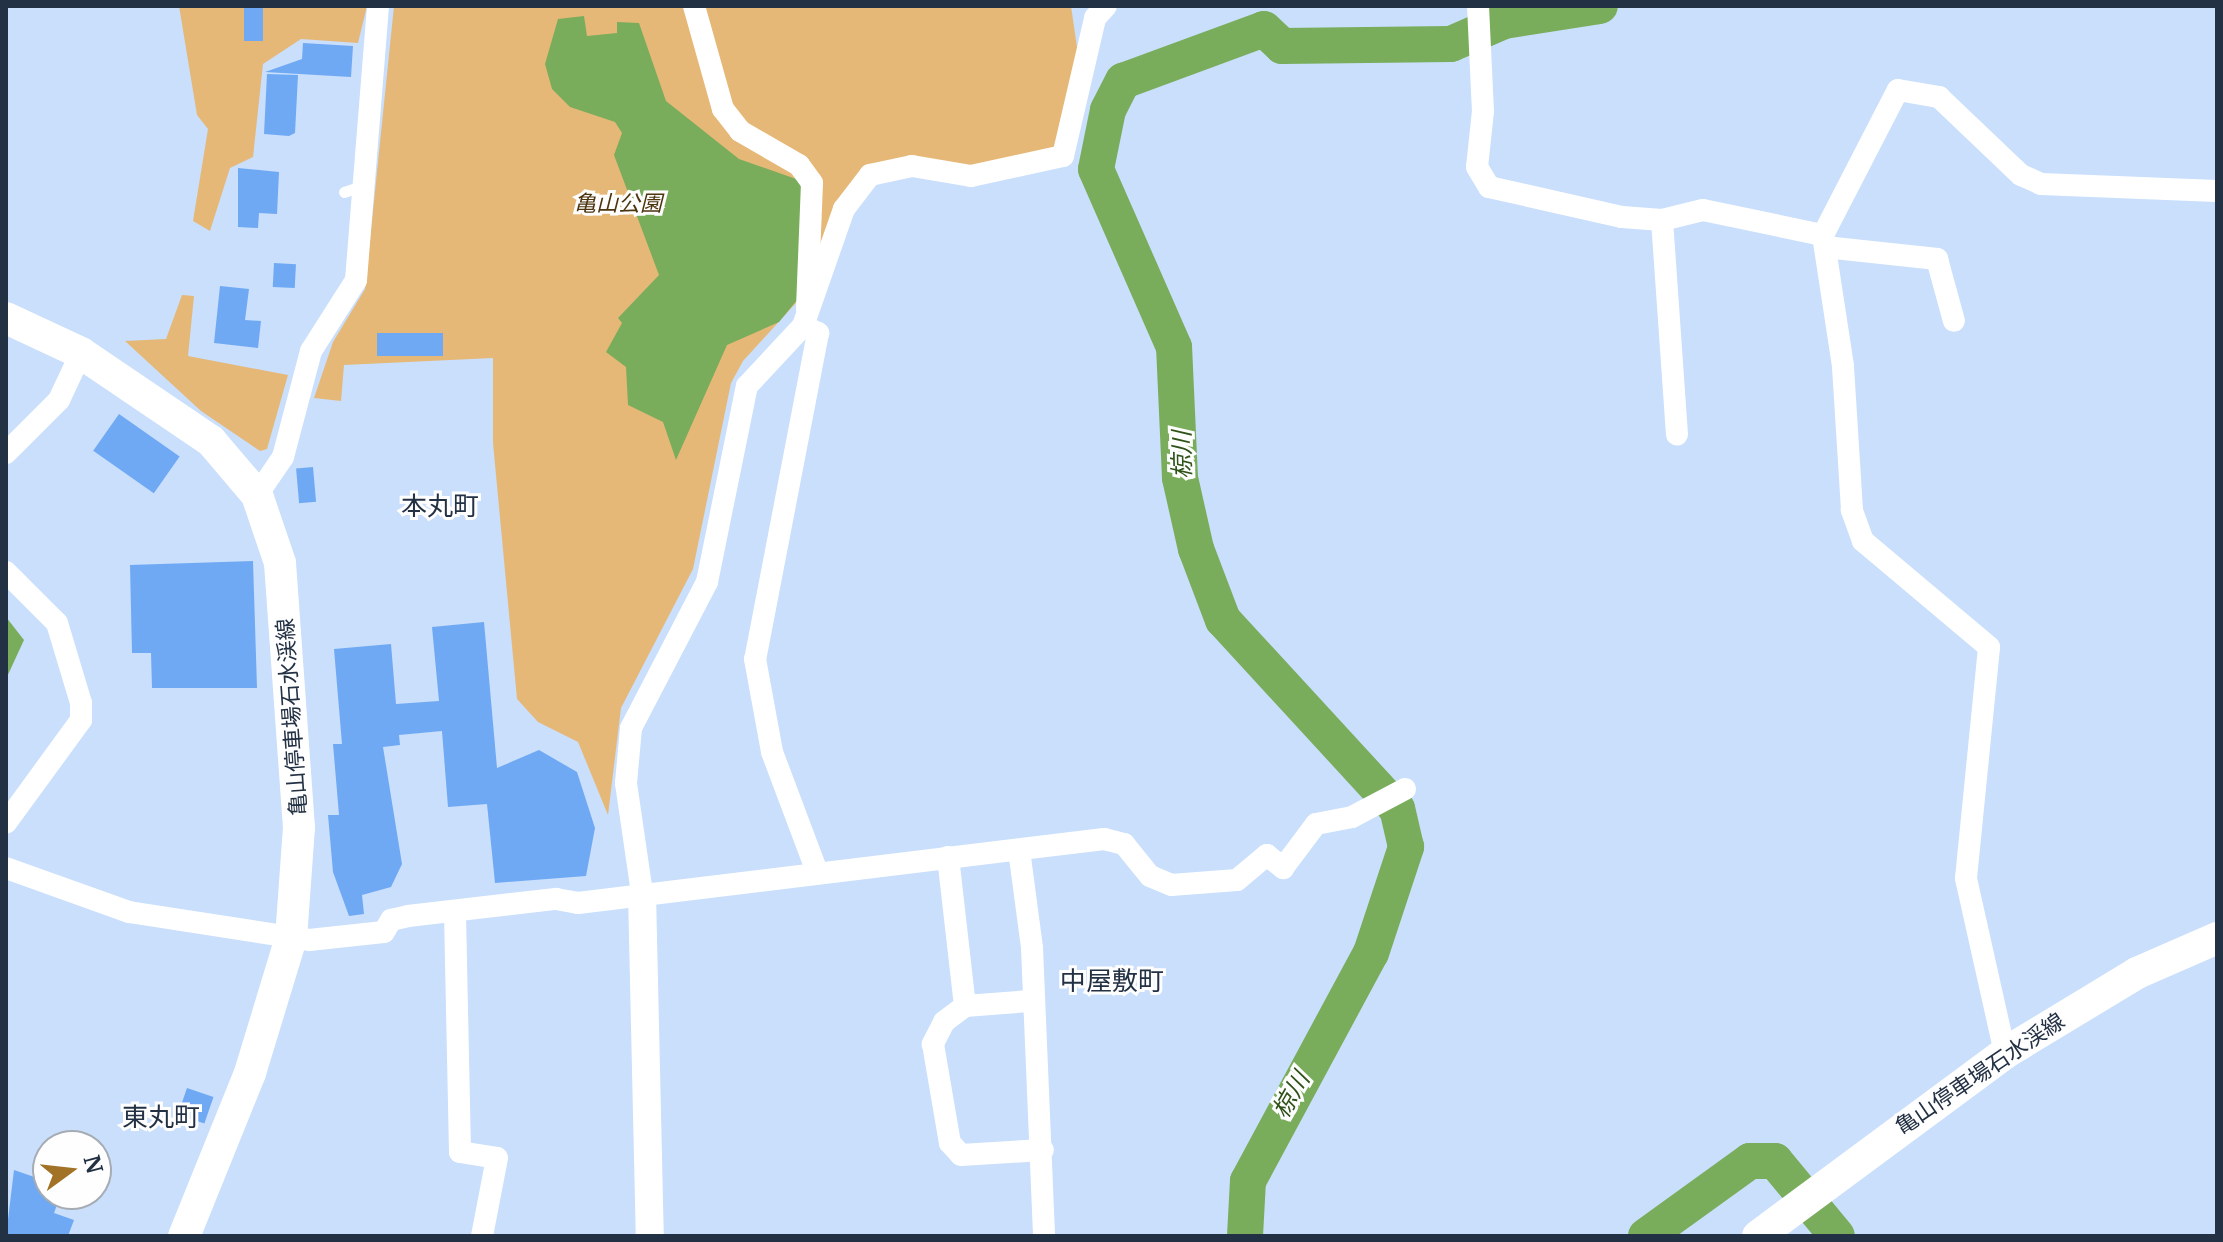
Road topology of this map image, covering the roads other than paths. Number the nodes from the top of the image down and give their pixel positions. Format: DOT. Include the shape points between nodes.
graph roads {
  1 [pos="378,6"];
  2 [pos="694,6"];
  3 [pos="1106,6"];
  4 [pos="1478,6"];
  5 [pos="2217,191"];
  6 [pos="1662,220"];
  7 [pos="1824,241"];
  8 [pos="6,318"];
  9 [pos="805,320"];
  10 [pos="1954,321"];
  11 [pos="81,353"];
  12 [pos="1677,434"];
  13 [pos="6,453"];
  14 [pos="257,495"];
  15 [pos="6,572"];
  16 [pos="1404,790"];
  17 [pos="6,823"];
  18 [pos="1019,850"];
  19 [pos="948,857"];
  20 [pos="6,868"];
  21 [pos="817,872"];
  22 [pos="642,893"];
  23 [pos="455,913"];
  24 [pos="291,938"];
  25 [pos="2217,938"];
  26 [pos="1030,1001"];
  27 [pos="965,1006"];
  28 [pos="2005,1053"];
  29 [pos="1043,1150"];
  30 [pos="184,1236"];
  31 [pos="482,1236"];
  32 [pos="650,1236"];
  33 [pos="1044,1236"];
  34 [pos="1758,1236"];
  1 -- 14 [label="street" via="354,189 356,280 311,351 283,457"];
  2 -- 9 [label="street" via="723,109 740,131 799,165 812,183"];
  3 -- 9 [label="street" via="1095,18 1063,156 971,176 912,166 870,175 844,209"];
  4 -- 6 [label="street" via="1482,64 1477,167 1489,187"];
  5 -- 7 [label="street" via="2041,184 2021,175 1939,97 1921,89 1898,90"];
  6 -- 7 [label="street" via="1703,210"];
  6 -- 12 [label="street"];
  7 -- 10 [label="street" via="1937,259"];
  7 -- 28 [label="street" via="1852,510 1863,541 1989,647 1966,878"];
  8 -- 11 [label="main road, 亀山停車場石水渓線"];
  9 -- 21 [label="street" via="818,333 755,659 769,739"];
  9 -- 22 [label="street" via="747,386 707,582 631,728 626,783"];
  11 -- 13 [label="street" via="59,400"];
  11 -- 14 [label="main road, 亀山停車場石水渓線" via="199,431"];
  14 -- 24 [label="main road, 亀山停車場石水渓線" via="285,597 299,827"];
  15 -- 17 [label="street" via="57,623 81,703 81,720"];
  16 -- 18 [label="street" via="1352,817 1316,824 1283,868 1267,855 1237,880 1171,885 1150,876 1124,844 1104,839"];
  18 -- 19 [label="street"];
  18 -- 26 [label="street" via="1032,948"];
  19 -- 21 [label="street"];
  19 -- 27 [label="street"];
  20 -- 24 [label="street" via="129,912"];
  21 -- 22 [label="street"];
  22 -- 23 [label="street"];
  22 -- 32 [label="street"];
  23 -- 24 [label="street" via="400,918 384,932"];
  23 -- 31 [label="street" via="460,1152 497,1158"];
  24 -- 30 [label="main road, 亀山停車場石水渓線" via="254,1060"];
  25 -- 28 [label="main road, 亀山停車場石水渓線" via="2137,973"];
  26 -- 27 [label="street"];
  26 -- 29 [label="street"];
  27 -- 29 [label="street" via="944,1022 933,1044 950,1143 961,1155"];
  28 -- 34 [label="main road, 亀山停車場石水渓線"];
  29 -- 33 [label="street"];
}
